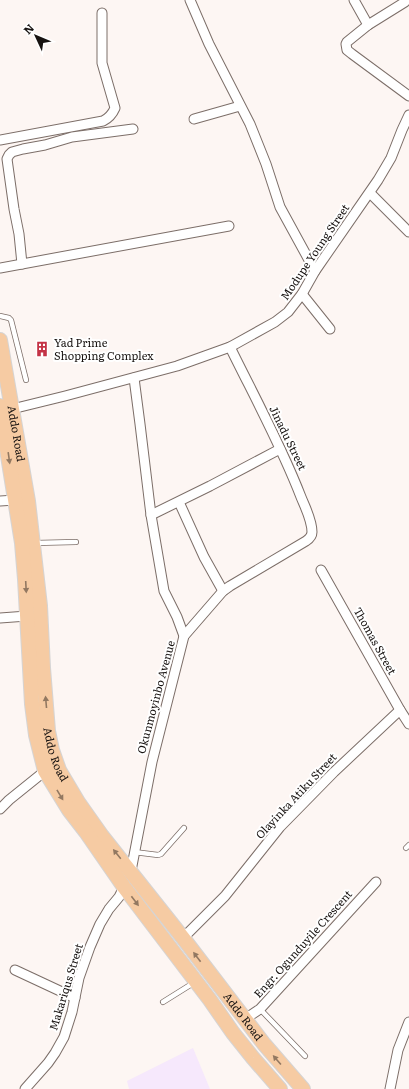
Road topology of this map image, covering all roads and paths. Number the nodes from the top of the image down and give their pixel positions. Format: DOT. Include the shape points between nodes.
graph roads {
  1 [pos="190,0"];
  2 [pos="354,0"];
  3 [pos="405,2"];
  4 [pos="102,13"];
  5 [pos="368,25"];
  6 [pos="409,96"];
  7 [pos="240,106"];
  8 [pos="409,116"];
  9 [pos="194,119"];
  10 [pos="133,129"];
  11 [pos="0,140"];
  12 [pos="370,193"];
  13 [pos="229,226"];
  14 [pos="409,232"];
  15 [pos="22,264"];
  16 [pos="0,268"];
  17 [pos="315,271"];
  18 [pos="302,294"];
  19 [pos="0,316"];
  20 [pos="330,329"];
  21 [pos="0,340"];
  22 [pos="230,347"];
  23 [pos="134,378"];
  24 [pos="26,380"];
  25 [pos="6,407"];
  26 [pos="280,449"];
  27 [pos="15,500"];
  28 [pos="0,501"];
  29 [pos="179,502"];
  30 [pos="151,515"];
  31 [pos="306,541"];
  32 [pos="76,542"];
  33 [pos="33,543"];
  34 [pos="321,570"];
  35 [pos="223,591"];
  36 [pos="27,616"];
  37 [pos="0,618"];
  38 [pos="184,636"];
  39 [pos="400,710"];
  40 [pos="409,724"];
  41 [pos="46,771"];
  42 [pos="0,809"];
  43 [pos="184,828"];
  44 [pos="134,852"];
  45 [pos="131,871"];
  46 [pos="376,882"];
  47 [pos="124,887"];
  48 [pos="183,938"];
  49 [pos="15,970"];
  50 [pos="196,982"];
  51 [pos="75,998"];
  52 [pos="163,1002"];
  53 [pos="260,1009"];
  54 [pos="245,1019"];
  55 [pos="409,1022"];
  56 [pos="305,1056"];
  57 [pos="25,1089"];
  58 [pos="280,1089"];
  59 [pos="303,1089"];
  60 [pos="390,1089"];
  1 -- 7 [label="street"];
  2 -- 5 [label="street"];
  3 -- 5 [label="street"];
  4 -- 11 [label="street" via="102,63 115,108 109,118"];
  5 -- 6 [label="street" via="347,42 346,47"];
  7 -- 9 [label="street"];
  7 -- 17 [label="street" via="266,164 280,207"];
  8 -- 12 [label="street, Modupe Young Street" via="390,158"];
  10 -- 15 [label="street" via="72,138 16,150 9,155 7,159"];
  12 -- 14 [label="street"];
  12 -- 17 [label="street, Modupe Young Street"];
  13 -- 15 [label="street"];
  15 -- 16 [label="street"];
  17 -- 18 [label="street, Modupe Young Street"];
  18 -- 20 [label="street"];
  18 -- 22 [label="street, Modupe Young Street" via="288,312 275,322"];
  19 -- 24 [label="lane" via="10,320"];
  21 -- 25 [label="main road, Addo Road"];
  22 -- 23 [label="street, Modupe Young Street"];
  22 -- 26 [label="street, Jinadu Street"];
  23 -- 25 [label="street, Modupe Young Street"];
  23 -- 30 [label="street"];
  25 -- 27 [label="main road, Addo Road, one-way" via="7,446"];
  25 -- 33 [label="main road, Addo Road" via="28,501"];
  26 -- 29 [label="street"];
  26 -- 31 [label="street, Jinadu Street" via="309,517 312,530"];
  27 -- 28 [label="street"];
  27 -- 36 [label="main road, Addo Road, one-way" via="22,543"];
  29 -- 30 [label="street"];
  29 -- 35 [label="street"];
  30 -- 38 [label="street" via="164,591"];
  31 -- 35 [label="street, Okunmoyinbo Avenue"];
  32 -- 33 [label="lane"];
  45 -- 33 [label="main road, Addo Road, one-way" via="78,802 59,770 52,750 48,731"];
  34 -- 39 [label="street, Thomas Street"];
  35 -- 38 [label="street, Okunmoyinbo Avenue"];
  36 -- 37 [label="street"];
  36 -- 41 [label="main road, Addo Road" via="32,704 36,735"];
  38 -- 44 [label="street, Okunmoyinbo Avenue" via="152,762"];
  39 -- 40 [label="street, Thomas Street"];
  39 -- 48 [label="street, Olayinka Atiku Street" via="280,827 225,896"];
  41 -- 42 [label="street"];
  41 -- 47 [label="main road, Addo Road, one-way" via="65,804"];
  43 -- 44 [label="lane" via="161,854"];
  44 -- 45 [label="street, Okunmoyinbo Avenue"];
  45 -- 48 [label="main road, Addo Road"];
  46 -- 53 [label="street, Engr. Ogunduyile Crescent"];
  47 -- 50 [label="main road, Addo Road, one-way"];
  47 -- 51 [label="street, Makariqus Street" via="100,924 79,978"];
  54 -- 48 [label="main road, Addo Road, one-way"];
  49 -- 51 [label="street"];
  50 -- 52 [label="lane"];
  50 -- 58 [label="main road, Addo Road" via="233,1033"];
  51 -- 57 [label="street, Makariqus Street" via="64,1037 48,1063"];
  53 -- 54 [label="street, Engr. Ogunduyile Crescent"];
  53 -- 56 [label="lane"];
  59 -- 54 [label="main road, Addo Road, one-way"];
  55 -- 60 [label="street" via="398,1050"];
}
